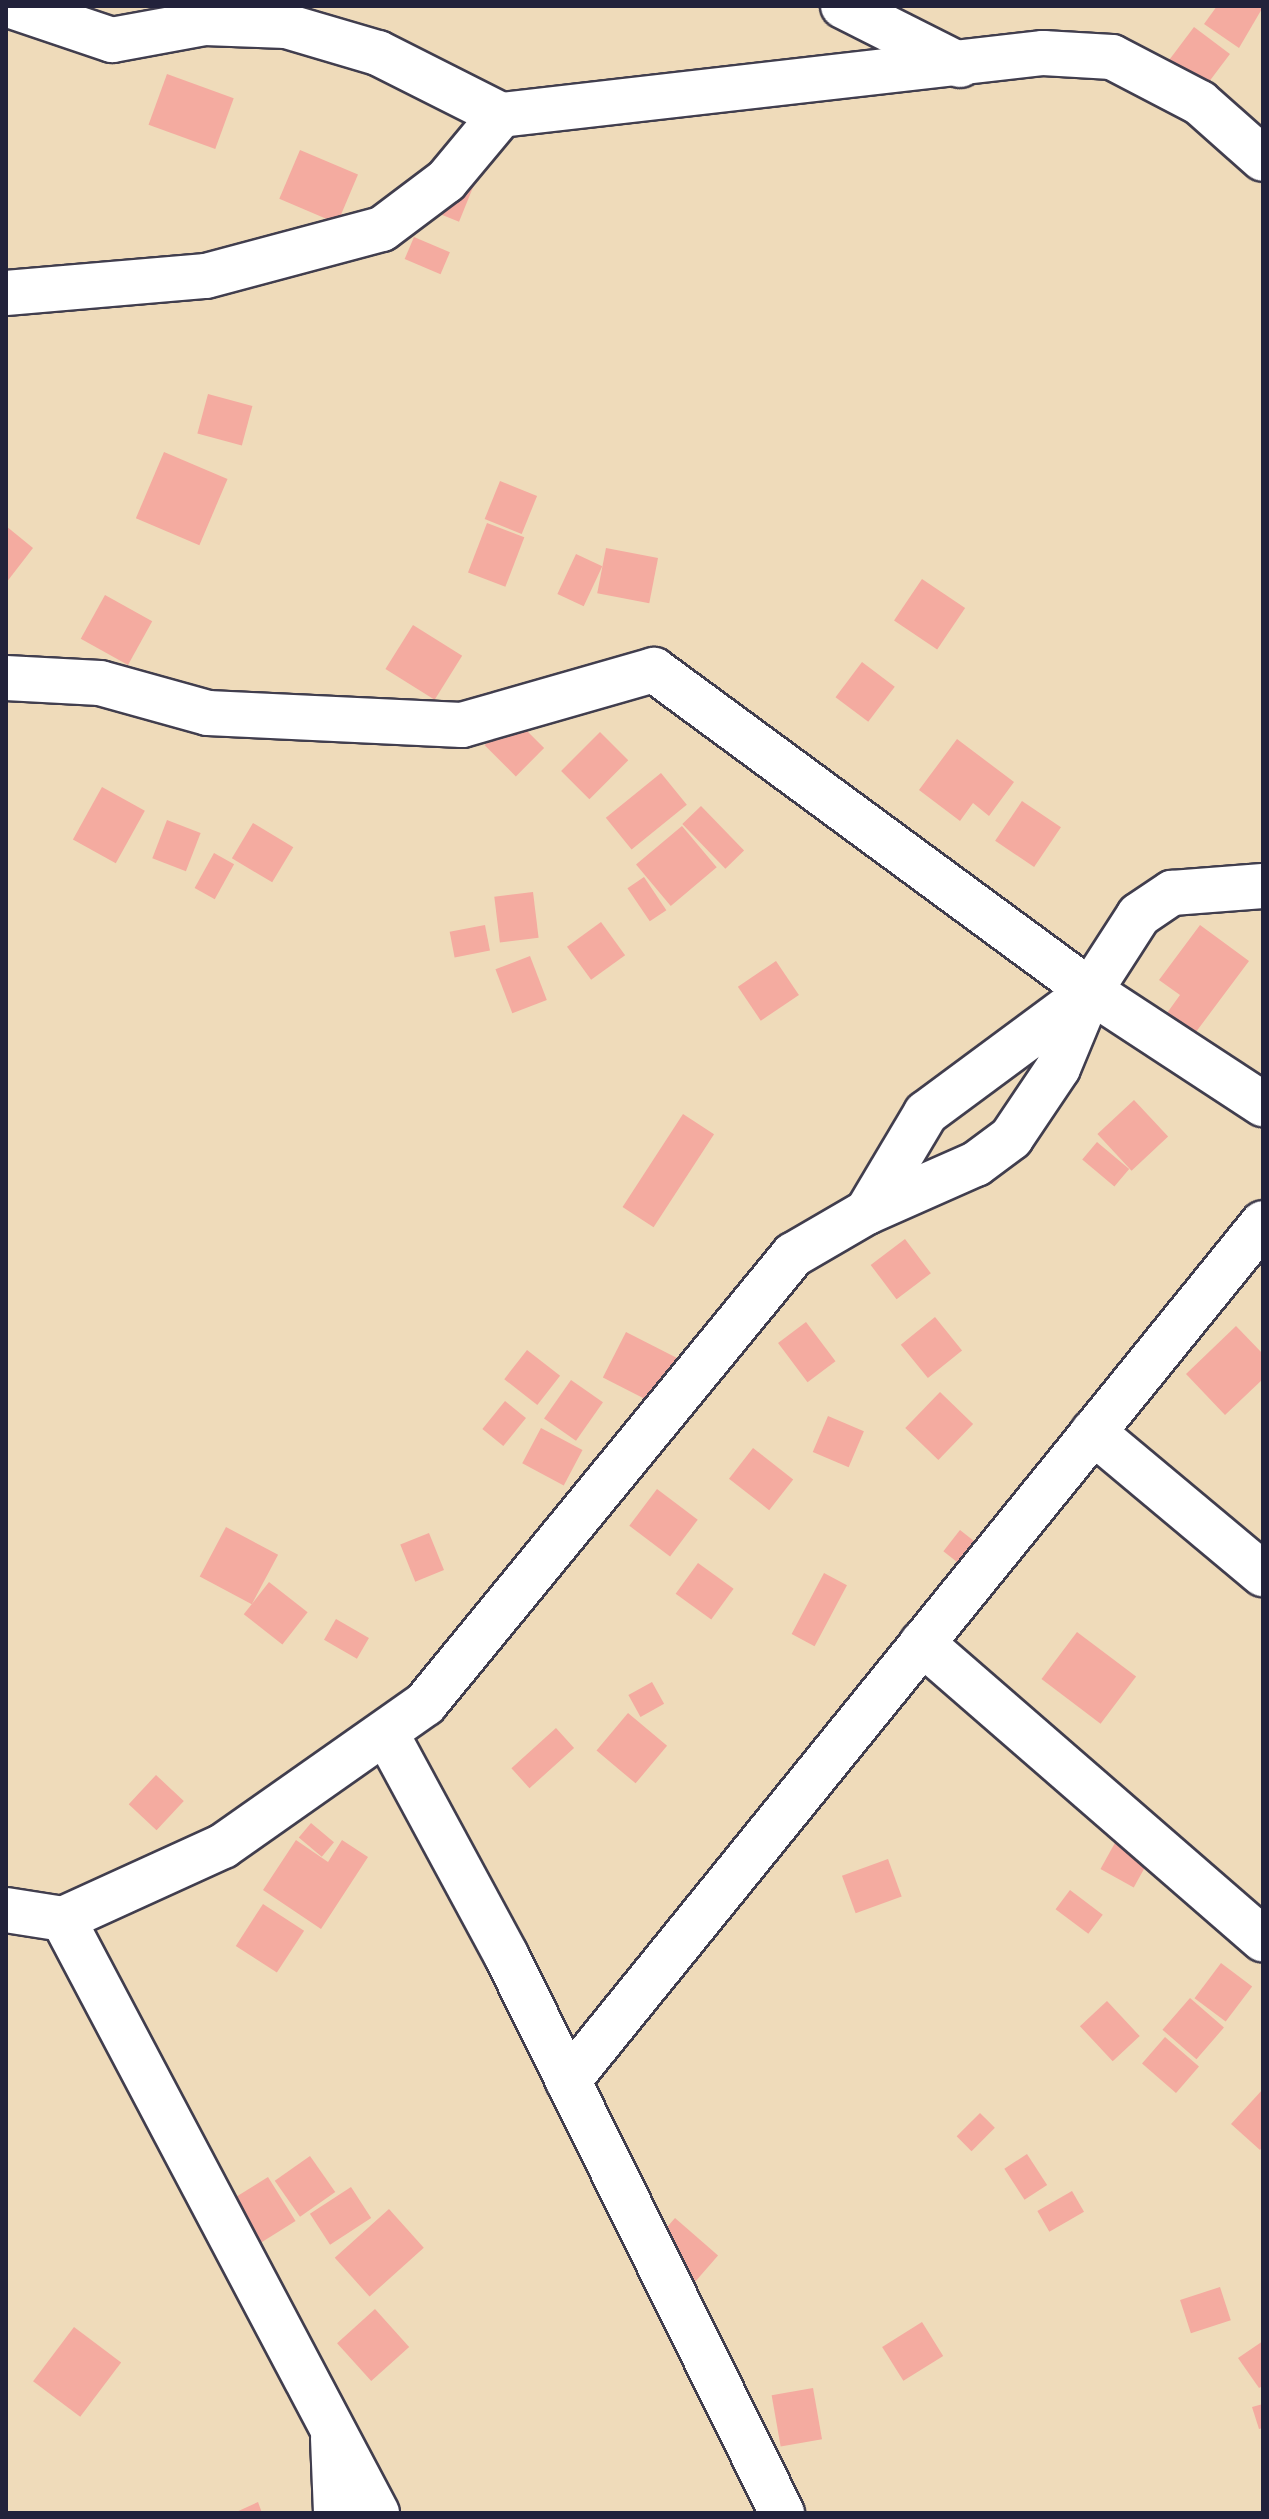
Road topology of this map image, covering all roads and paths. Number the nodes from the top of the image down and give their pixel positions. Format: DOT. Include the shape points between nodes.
graph roads {
  1 [pos="11,6"];
  2 [pos="843,6"];
  3 [pos="960,65"];
  4 [pos="501,115"];
  5 [pos="1263,159"];
  6 [pos="6,293"];
  7 [pos="6,678"];
  8 [pos="1263,886"];
  9 [pos="1090,991"];
  10 [pos="1263,1104"];
  11 [pos="867,1212"];
  12 [pos="1263,1223"];
  13 [pos="1093,1432"];
  14 [pos="1263,1574"];
  15 [pos="922,1643"];
  16 [pos="386,1733"];
  17 [pos="6,1910"];
  18 [pos="63,1919"];
  19 [pos="1263,1939"];
  20 [pos="568,2081"];
  21 [pos="333,2424"];
  22 [pos="336,2513"];
  23 [pos="377,2513"];
  24 [pos="782,2513"];
  1 -- 4 [label="street" via="112,40 205,23 286,26 378,53"];
  2 -- 3 [label="street"];
  3 -- 4 [label="street"];
  3 -- 5 [label="street" via="1043,53 1112,57 1200,103"];
  4 -- 6 [label="street" via="446,181 382,229 206,276"];
  7 -- 9 [label="street" via="100,683 208,713 462,725 654,670"];
  8 -- 9 [label="street" via="1172,893 1139,915"];
  9 -- 10 [label="street"];
  9 -- 11 [label="street" via="926,1113"];
  9 -- 11 [label="street" via="1058,1068 1011,1138 934,1185"];
  11 -- 16 [label="street" via="793,1255 425,1704"];
  12 -- 13 [label="street"];
  13 -- 14 [label="street"];
  13 -- 15 [label="street"];
  15 -- 19 [label="street"];
  15 -- 20 [label="street"];
  16 -- 18 [label="street" via="223,1846"];
  16 -- 20 [label="street"];
  17 -- 18 [label="street"];
  18 -- 21 [label="street"];
  20 -- 24 [label="street"];
  21 -- 22 [label="street"];
  21 -- 23 [label="street"];
}
